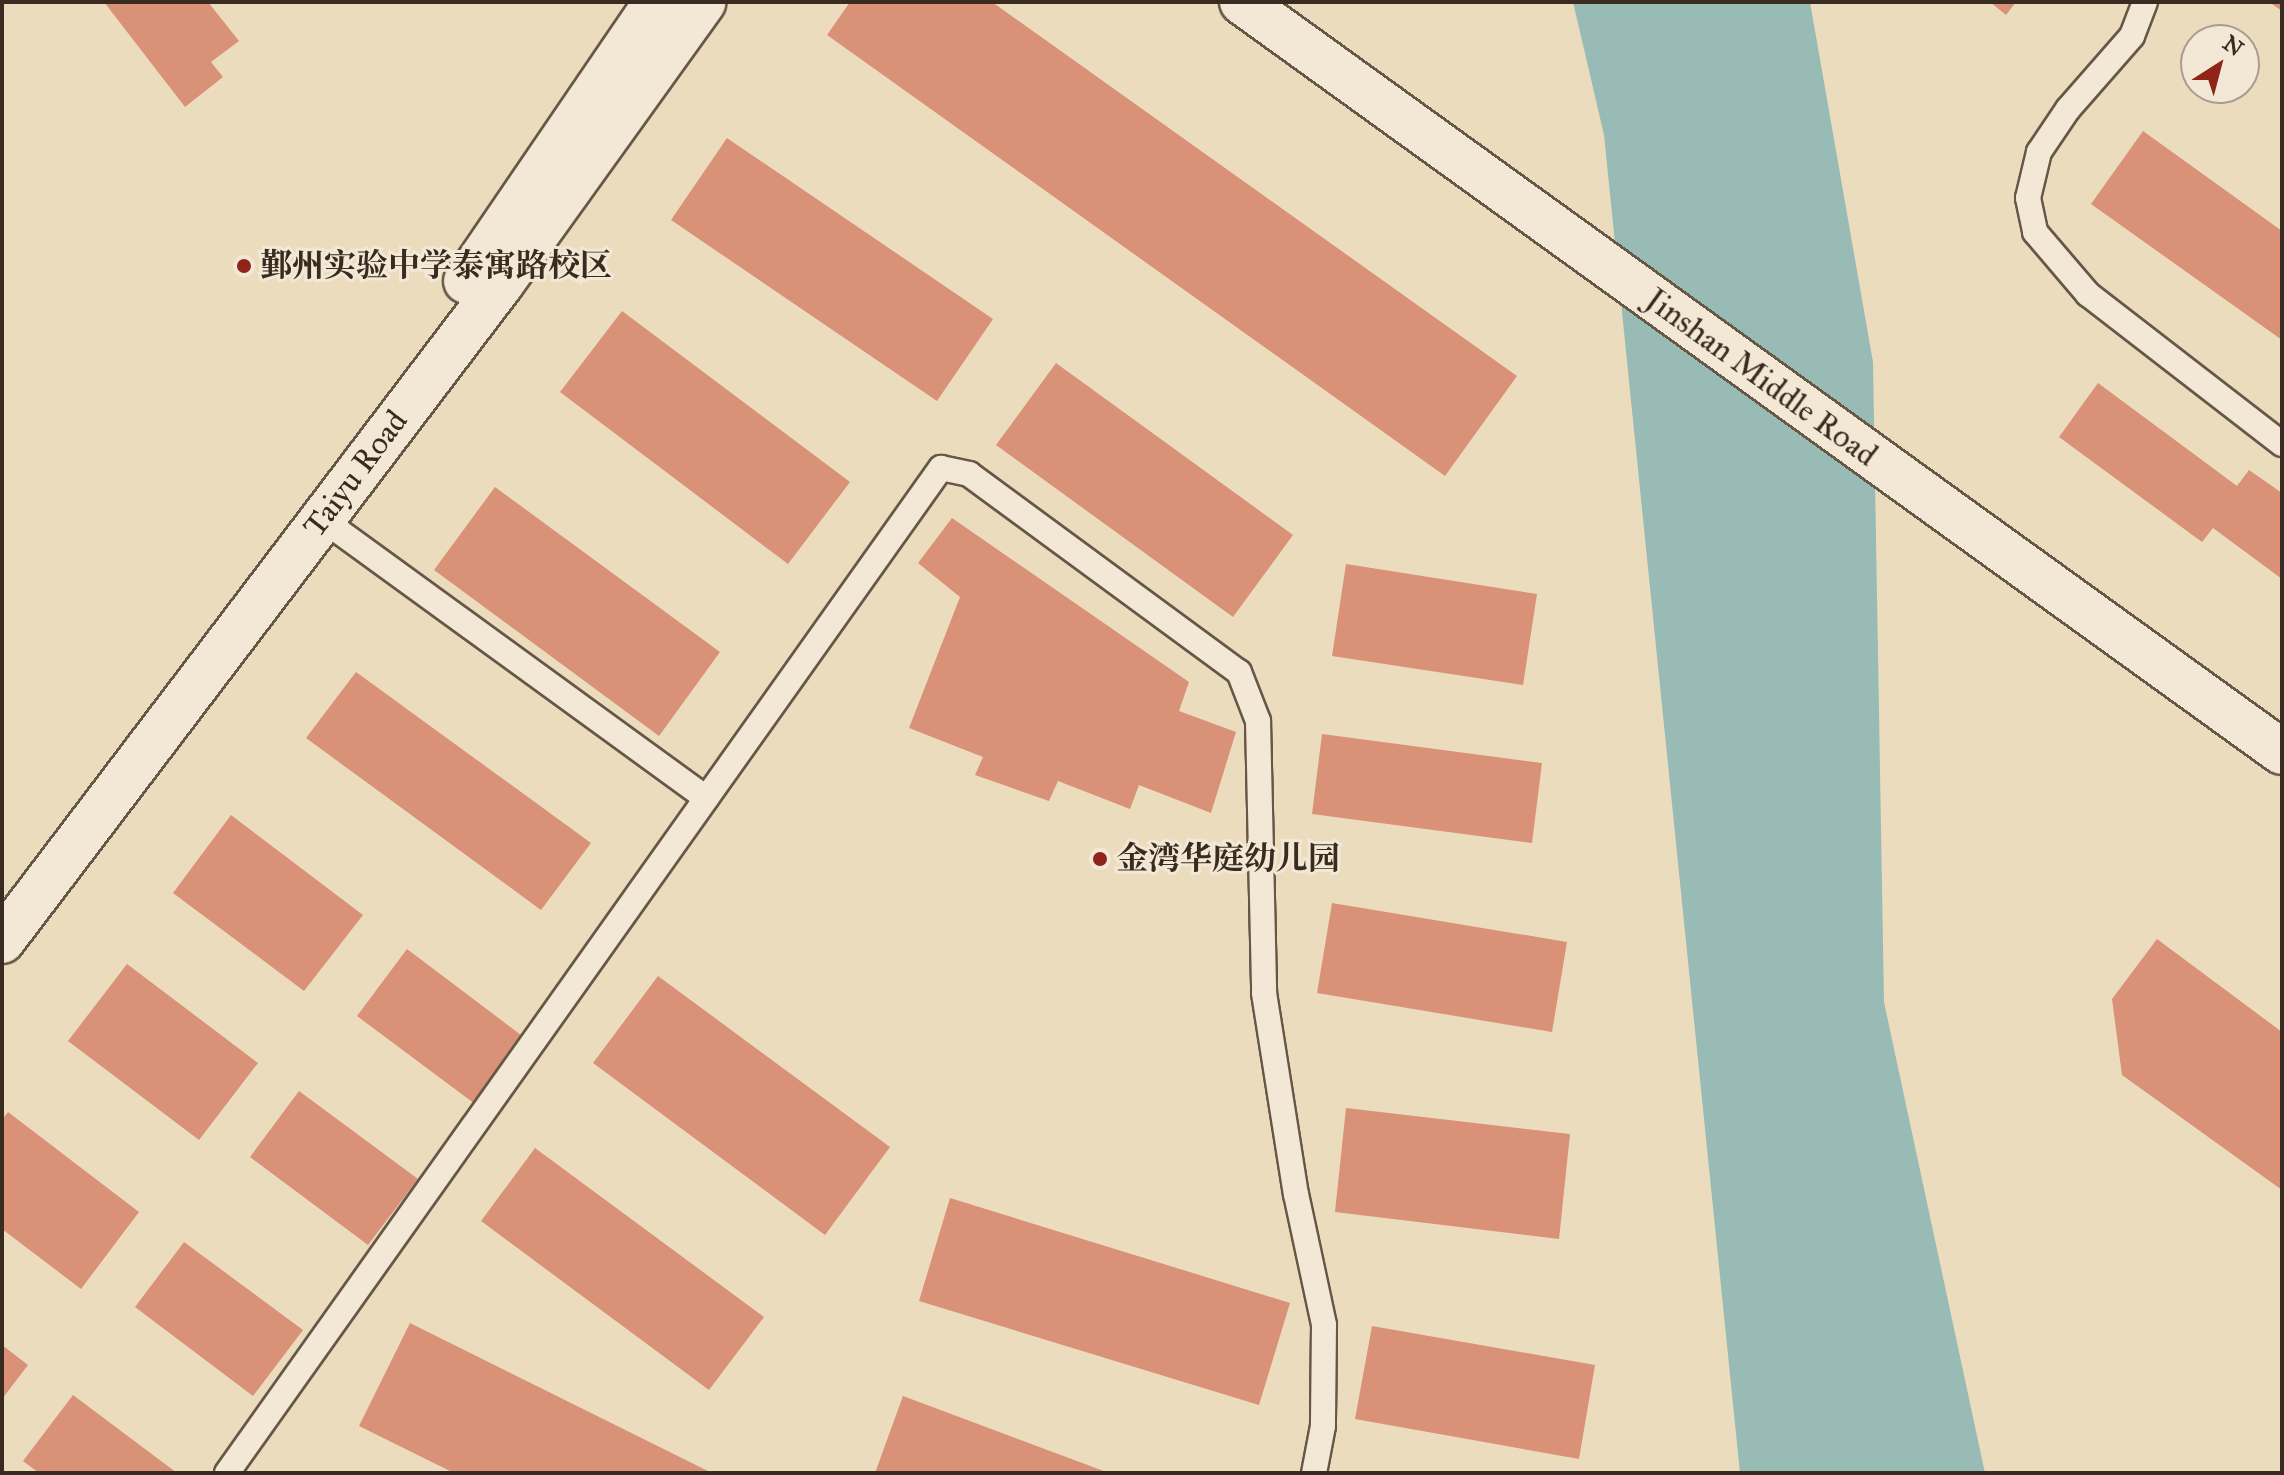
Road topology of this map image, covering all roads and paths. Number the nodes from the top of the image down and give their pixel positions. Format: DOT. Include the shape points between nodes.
graph roads {
  1 [pos="656,2"];
  2 [pos="704,2"];
  3 [pos="1242,2"];
  4 [pos="2145,2"];
  5 [pos="2282,444"];
  6 [pos="322,519"];
  7 [pos="2282,752"];
  8 [pos="706,798"];
  9 [pos="2,897"];
  10 [pos="2,941"];
  11 [pos="227,1473"];
  12 [pos="1314,1473"];
  1 -- 9 [label="main road, Taiyu Road" via="479,263"];
  2 -- 6 [label="main road, Taiyu Road" via="501,284"];
  3 -- 7 [label="main road, Jinshan Middle Road"];
  4 -- 5 [label="lane" via="2132,36 2068,109 2039,152 2028,198 2035,232 2088,294"];
  6 -- 8 [label="lane"];
  6 -- 10 [label="main road, Taiyu Road"];
  8 -- 11 [label="lane"];
  8 -- 12 [label="lane" via="941,468 969,474 1239,672 1258,721 1264,993 1296,1194 1324,1325 1323,1426"];
}
